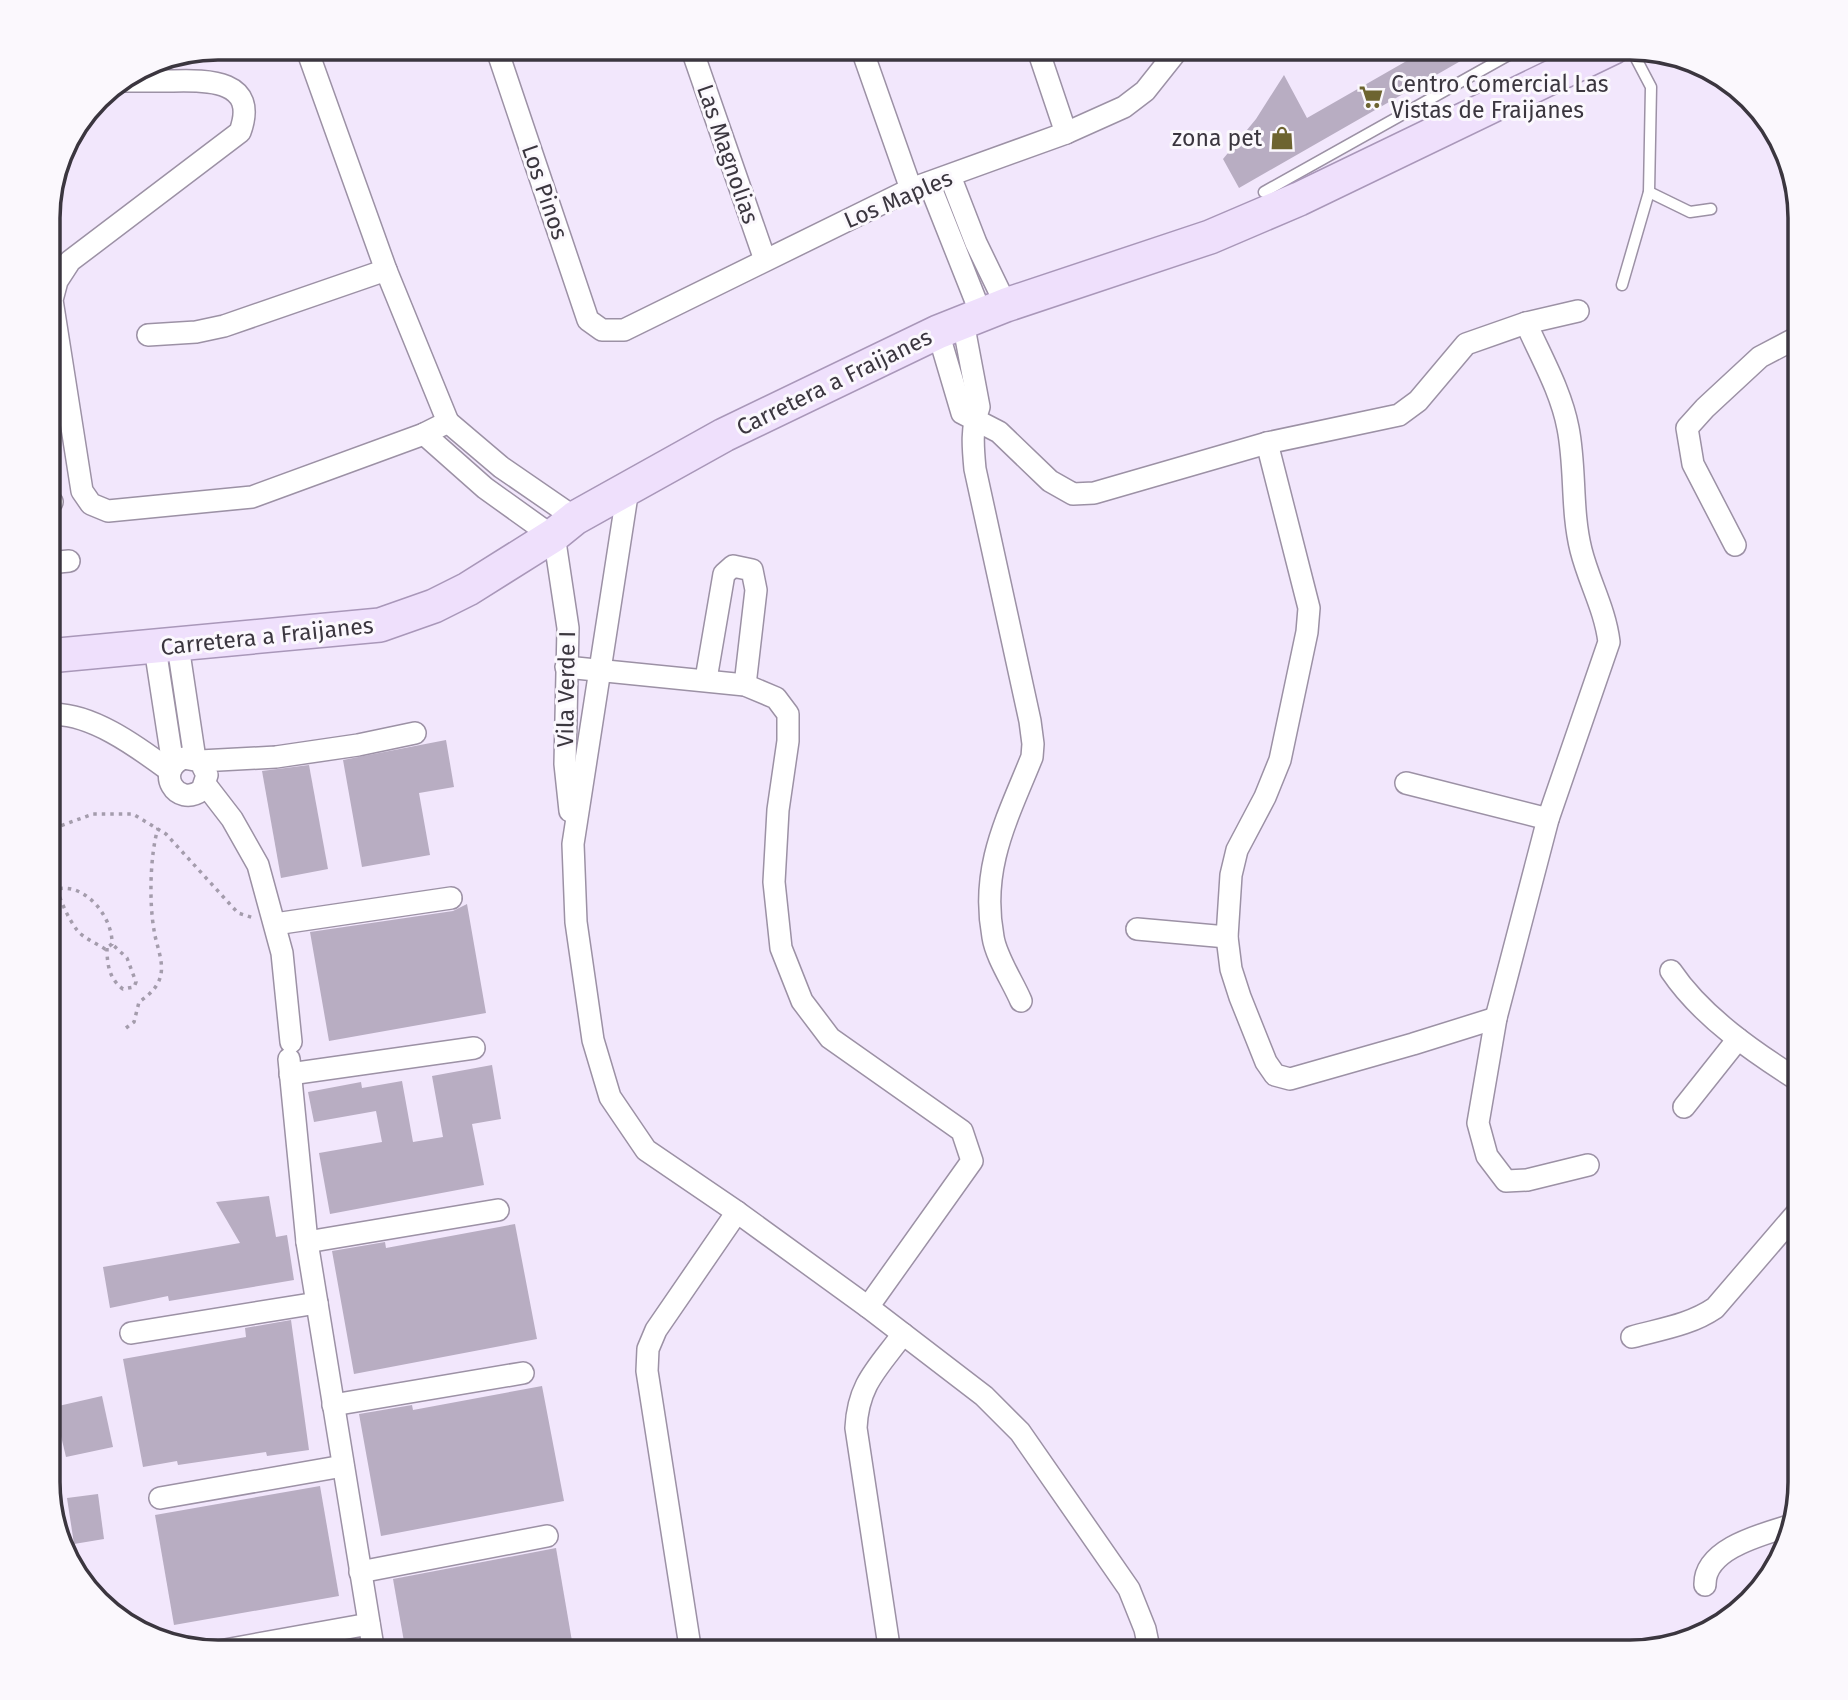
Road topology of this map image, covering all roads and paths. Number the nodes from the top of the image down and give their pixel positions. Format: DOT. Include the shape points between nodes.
graph roads {
  1 [pos="311,60"];
  2 [pos="500,60"];
  3 [pos="696,60"];
  4 [pos="867,60"];
  5 [pos="1041,60"];
  6 [pos="1170,60"];
  7 [pos="1502,60"];
  8 [pos="1585,60"];
  9 [pos="1637,60"];
  10 [pos="139,81"];
  11 [pos="1066,133"];
  12 [pos="950,176"];
  13 [pos="920,186"];
  14 [pos="1293,189"];
  15 [pos="1264,192"];
  16 [pos="1649,192"];
  17 [pos="1711,209"];
  18 [pos="765,260"];
  19 [pos="386,270"];
  20 [pos="60,276"];
  21 [pos="1622,285"];
  22 [pos="1578,311"];
  23 [pos="972,318"];
  24 [pos="1526,323"];
  25 [pos="602,330"];
  26 [pos="148,335"];
  27 [pos="1788,342"];
  28 [pos="60,351"];
  29 [pos="974,419"];
  30 [pos="448,422"];
  31 [pos="424,434"];
  32 [pos="1267,443"];
  33 [pos="628,489"];
  34 [pos="561,529"];
  35 [pos="1735,545"];
  36 [pos="69,561"];
  37 [pos="60,562"];
  38 [pos="167,647"];
  39 [pos="60,655"];
  40 [pos="566,667"];
  41 [pos="598,671"];
  42 [pos="706,680"];
  43 [pos="745,685"];
  44 [pos="60,713"];
  45 [pos="415,733"];
  46 [pos="197,760"];
  47 [pos="172,768"];
  48 [pos="1406,783"];
  49 [pos="205,784"];
  50 [pos="1548,819"];
  51 [pos="60,826"];
  52 [pos="158,828"];
  53 [pos="573,844"];
  54 [pos="60,889"];
  55 [pos="60,895"];
  56 [pos="451,898"];
  57 [pos="274,919"];
  58 [pos="1137,929"];
  59 [pos="1227,937"];
  60 [pos="112,944"];
  61 [pos="107,948"];
  62 [pos="1671,971"];
  63 [pos="1021,1001"];
  64 [pos="1496,1018"];
  65 [pos="126,1027"];
  66 [pos="1738,1039"];
  67 [pos="474,1048"];
  68 [pos="290,1059"];
  69 [pos="1788,1074"];
  70 [pos="1684,1107"];
  71 [pos="1588,1165"];
  72 [pos="498,1210"];
  73 [pos="737,1212"];
  74 [pos="1788,1223"];
  75 [pos="307,1242"];
  76 [pos="317,1303"];
  77 [pos="868,1307"];
  78 [pos="131,1333"];
  79 [pos="903,1334"];
  80 [pos="1632,1337"];
  81 [pos="523,1373"];
  82 [pos="334,1405"];
  83 [pos="343,1466"];
  84 [pos="160,1498"];
  85 [pos="1781,1529"];
  86 [pos="547,1536"];
  87 [pos="360,1572"];
  88 [pos="1704,1585"];
  89 [pos="369,1624"];
  90 [pos="280,1640"];
  91 [pos="372,1640"];
  92 [pos="689,1640"];
  93 [pos="889,1640"];
  94 [pos="1147,1640"];
  1 -- 19 [label="street"];
  2 -- 25 [label="street, Los Pinos" via="589,320"];
  3 -- 18 [label="street, Las Magnolias"];
  4 -- 13 [label="street"];
  5 -- 11 [label="street"];
  6 -- 11 [label="street, Los Maples" via="1145,91 1124,107"];
  7 -- 14 [label="lane"];
  8 -- 14 [label="main road, Carretera a Fraijanes"];
  9 -- 16 [label="lane" via="1651,87"];
  10 -- 20 [label="street" via="224,84 236,91 243,105 240,132 70,261"];
  11 -- 12 [label="street, Los Maples"];
  12 -- 13 [label="street, Los Maples"];
  12 -- 23 [label="street" via="976,243"];
  13 -- 18 [label="street, Los Maples"];
  13 -- 23 [label="street"];
  14 -- 15 [label="lane"];
  14 -- 23 [label="main road, Carretera a Fraijanes" via="1210,237"];
  16 -- 17 [label="lane" via="1690,212"];
  16 -- 21 [label="lane"];
  18 -- 25 [label="street, Los Maples" via="624,330"];
  19 -- 26 [label="street" via="224,327"];
  19 -- 30 [label="street"];
  22 -- 24 [label="street"];
  23 -- 29 [label="street" via="962,413"];
  23 -- 33 [label="main road, Carretera a Fraijanes" via="724,435"];
  24 -- 32 [label="street" via="1466,344 1418,401 1399,415"];
  24 -- 50 [label="street" via="1568,426 1581,552 1609,642"];
  27 -- 35 [label="street" via="1760,358 1687,428 1693,464"];
  28 -- 31 [label="street" via="82,491 91,504 108,511 252,497"];
  29 -- 32 [label="street" via="999,432 1050,481 1073,494 1094,493"];
  29 -- 63 [label="street" via="975,470 1033,744 996,845 988,886 993,939"];
  30 -- 31 [label="street"];
  30 -- 34 [label="street"];
  31 -- 34 [label="street" via="485,488"];
  32 -- 59 [label="street" via="1309,608 1280,760 1237,850"];
  33 -- 34 [label="main road, Carretera a Fraijanes"];
  33 -- 41 [label="street"];
  34 -- 38 [label="main road, Carretera a Fraijanes" via="468,589 380,625"];
  34 -- 40 [label="street, Vila Verde I"];
  36 -- 37 [label="street"];
  38 -- 39 [label="main road, Carretera a Fraijanes"];
  38 -- 46 [label="street"];
  38 -- 47 [label="street"];
  40 -- 41 [label="street"];
  40 -- 53 [label="street, Vila Verde I" via="565,764"];
  41 -- 42 [label="street"];
  41 -- 53 [label="street"];
  42 -- 43 [label="street"];
  42 -- 43 [label="street" via="724,574 733,566 752,570 756,590"];
  43 -- 77 [label="street" via="776,698 788,714 774,883 781,948 802,1002 830,1038 962,1131 972,1161"];
  44 -- 47 [label="street" via="86,720"];
  45 -- 46 [label="street" via="301,754"];
  46 -- 47 [label="street" via="184,758"];
  46 -- 49 [label="street" via="206,770"];
  47 -- 49 [label="street" via="170,783 178,793 191,795"];
  48 -- 50 [label="street"];
  49 -- 57 [label="street" via="232,818 258,865"];
  50 -- 64 [label="street"];
  51 -- 52 [label="path" via="93,814 133,814"];
  52 -- 57 [label="path" via="238,912 259,920"];
  52 -- 65 [label="path" via="152,901 163,968 160,981 139,1002 134,1023"];
  53 -- 73 [label="street" via="585,988 593,1040 610,1097 646,1150"];
  54 -- 60 [label="path" via="68,887 94,903 113,932"];
  55 -- 61 [label="path" via="78,932"];
  56 -- 57 [label="street"];
  57 -- 68 [label="street" via="282,953"];
  58 -- 59 [label="street"];
  59 -- 64 [label="street" via="1240,997 1275,1075 1290,1079"];
  60 -- 61 [label="path"];
  60 -- 61 [label="path" via="127,958 134,987 123,989 115,983"];
  62 -- 66 [label="street"];
  64 -- 71 [label="street" via="1478,1123 1487,1156 1506,1181"];
  66 -- 69 [label="street"];
  66 -- 70 [label="street"];
  67 -- 68 [label="street"];
  68 -- 75 [label="street"];
  72 -- 75 [label="street"];
  73 -- 77 [label="street"];
  73 -- 92 [label="street" via="656,1330 648,1349 647,1371"];
  74 -- 80 [label="street" via="1715,1308 1687,1322"];
  75 -- 76 [label="street"];
  76 -- 78 [label="street"];
  76 -- 82 [label="street"];
  77 -- 79 [label="street"];
  79 -- 93 [label="street" via="864,1386 856,1428"];
  79 -- 94 [label="street" via="984,1396 1020,1432 1129,1589"];
  81 -- 82 [label="street"];
  82 -- 83 [label="street"];
  83 -- 84 [label="street"];
  83 -- 87 [label="street"];
  85 -- 88 [label="street" via="1727,1550 1711,1563"];
  86 -- 87 [label="street"];
  87 -- 89 [label="street"];
  89 -- 90 [label="street"];
  89 -- 91 [label="street"];
}
